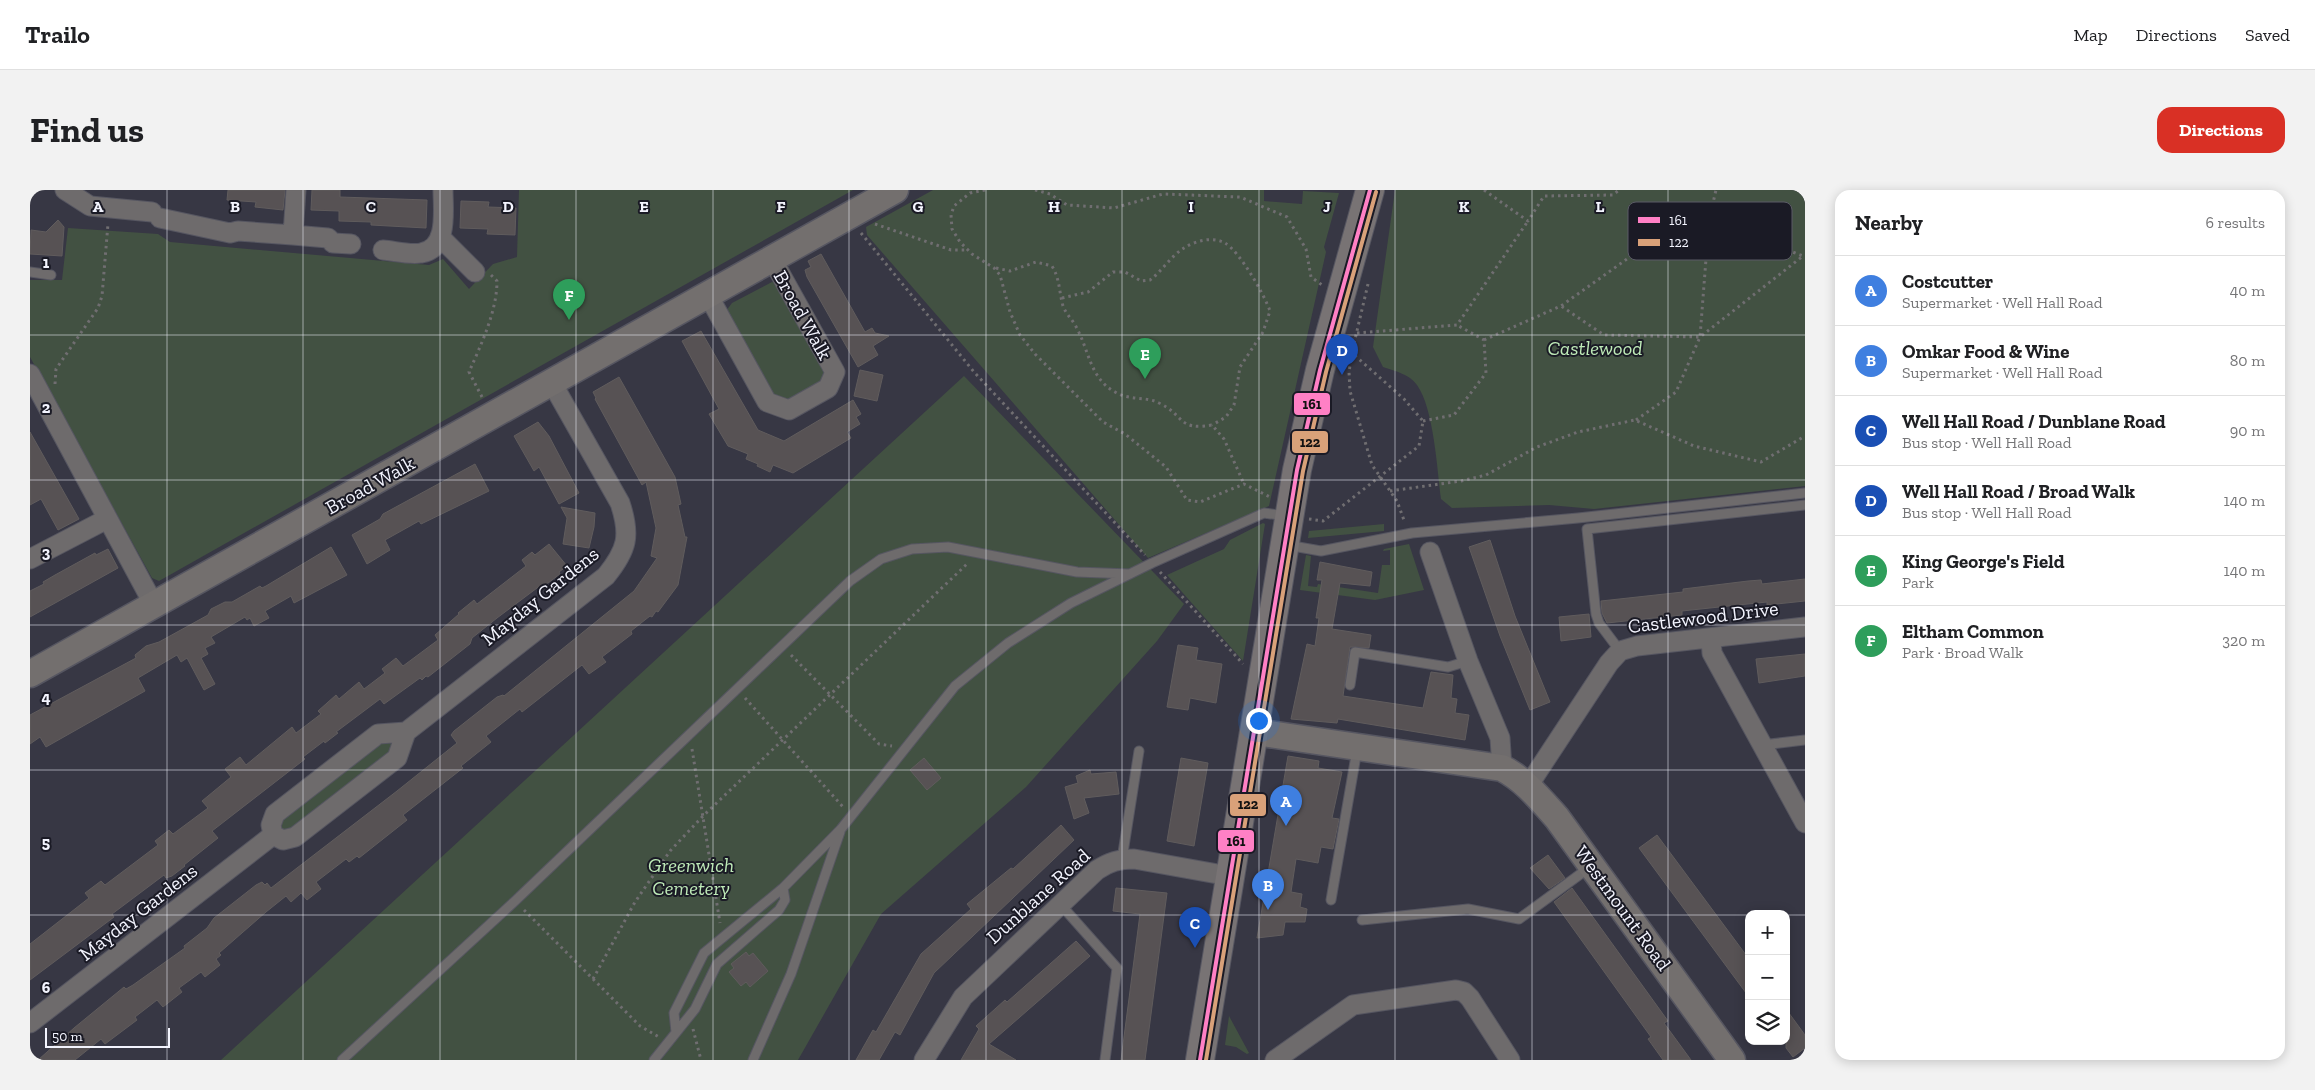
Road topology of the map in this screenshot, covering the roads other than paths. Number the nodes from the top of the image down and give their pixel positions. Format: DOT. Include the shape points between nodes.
graph roads {
  1 [pos="65,190"];
  2 [pos="296,190"];
  3 [pos="443,190"];
  4 [pos="895,190"];
  5 [pos="1370,190"];
  6 [pos="293,235"];
  7 [pos="442,238"];
  8 [pos="351,244"];
  9 [pos="382,250"];
  10 [pos="772,259"];
  11 [pos="30,272"];
  12 [pos="475,272"];
  13 [pos="51,275"];
  14 [pos="708,295"];
  15 [pos="552,383"];
  16 [pos="33,385"];
  17 [pos="1805,493"];
  18 [pos="1805,505"];
  19 [pos="1289,511"];
  20 [pos="107,518"];
  21 [pos="1284,545"];
  22 [pos="1430,552"];
  23 [pos="30,559"];
  24 [pos="1130,574"];
  25 [pos="154,605"];
  26 [pos="1805,627"];
  27 [pos="1711,638"];
  28 [pos="1620,651"];
  29 [pos="1468,661"];
  30 [pos="30,674"];
  31 [pos="1350,685"];
  32 [pos="406,732"];
  33 [pos="1255,732"];
  34 [pos="1805,740"];
  35 [pos="1762,745"];
  36 [pos="1358,747"];
  37 [pos="1140,751"];
  38 [pos="1502,768"];
  39 [pos="1528,786"];
  40 [pos="1805,823"];
  41 [pos="841,829"];
  42 [pos="273,835"];
  43 [pos="1122,859"];
  44 [pos="1592,866"];
  45 [pos="1230,876"];
  46 [pos="783,888"];
  47 [pos="1331,900"];
  48 [pos="1061,904"];
  49 [pos="1362,920"];
  50 [pos="30,1023"];
  51 [pos="676,1032"];
  52 [pos="342,1060"];
  53 [pos="654,1060"];
  54 [pos="754,1060"];
  55 [pos="924,1060"];
  56 [pos="1105,1060"];
  57 [pos="1205,1060"];
  58 [pos="1275,1060"];
  59 [pos="1510,1060"];
  60 [pos="1732,1060"];
  1 -- 6 [label="street" via="90,206 156,215 230,234 238,231"];
  2 -- 6 [label="street"];
  3 -- 7 [label="street"];
  4 -- 10 [label="street, Broad Walk"];
  5 -- 19 [label="highway" via="1320,370"];
  6 -- 8 [label="street"];
  7 -- 9 [label="street" via="422,253"];
  7 -- 12 [label="street"];
  10 -- 14 [label="street, Broad Walk"];
  10 -- 14 [label="street, Broad Walk" via="835,372 828,388 789,410 767,402"];
  11 -- 13 [label="lane"];
  14 -- 15 [label="street, Broad Walk"];
  15 -- 25 [label="street, Broad Walk"];
  15 -- 32 [label="street, Mayday Gardens" via="620,503 626,522 621,558 606,576"];
  16 -- 20 [label="street"];
  17 -- 21 [label="lane" via="1408,534 1321,551"];
  18 -- 28 [label="lane" via="1587,529 1598,623"];
  19 -- 21 [label="highway"];
  19 -- 24 [label="lane" via="1264,513"];
  20 -- 23 [label="street"];
  20 -- 25 [label="street"];
  21 -- 33 [label="highway"];
  22 -- 29 [label="street"];
  24 -- 41 [label="lane" via="1070,603 1008,643 954,686"];
  24 -- 52 [label="lane" via="1077,572 948,547 912,549 880,559 850,580 514,901"];
  25 -- 30 [label="street, Broad Walk"];
  26 -- 27 [label="street, Castlewood Drive"];
  27 -- 28 [label="street, Castlewood Drive" via="1637,646"];
  27 -- 35 [label="street" via="1712,653"];
  28 -- 39 [label="street, Castlewood Drive" via="1608,663"];
  29 -- 31 [label="lane" via="1448,667 1355,652"];
  29 -- 38 [label="street" via="1500,738"];
  32 -- 42 [label="street" via="396,758 294,837 283,840"];
  32 -- 42 [label="street" via="378,734 341,762 276,814 271,825"];
  33 -- 36 [label="street, Westmount Road"];
  33 -- 45 [label="highway"];
  34 -- 35 [label="lane"];
  35 -- 40 [label="street"];
  36 -- 38 [label="street, Westmount Road"];
  36 -- 47 [label="lane"];
  37 -- 43 [label="lane"];
  38 -- 39 [label="street, Westmount Road"];
  39 -- 44 [label="street, Westmount Road" via="1557,818"];
  41 -- 46 [label="lane"];
  41 -- 54 [label="lane" via="791,974"];
  42 -- 50 [label="street, Mayday Gardens"];
  43 -- 45 [label="street, Dunblane Road"];
  43 -- 48 [label="street, Dunblane Road" via="1097,870"];
  44 -- 49 [label="lane" via="1519,919 1468,909"];
  44 -- 60 [label="street, Westmount Road"];
  45 -- 57 [label="highway"];
  46 -- 51 [label="lane" via="784,900 779,910 717,964 691,1014"];
  46 -- 51 [label="lane" via="704,953 674,1013"];
  48 -- 55 [label="street, Dunblane Road" via="963,997"];
  48 -- 56 [label="lane" via="1117,968"];
  51 -- 53 [label="lane"];
  58 -- 59 [label="street" via="1353,1005 1456,990 1470,998"];
}
